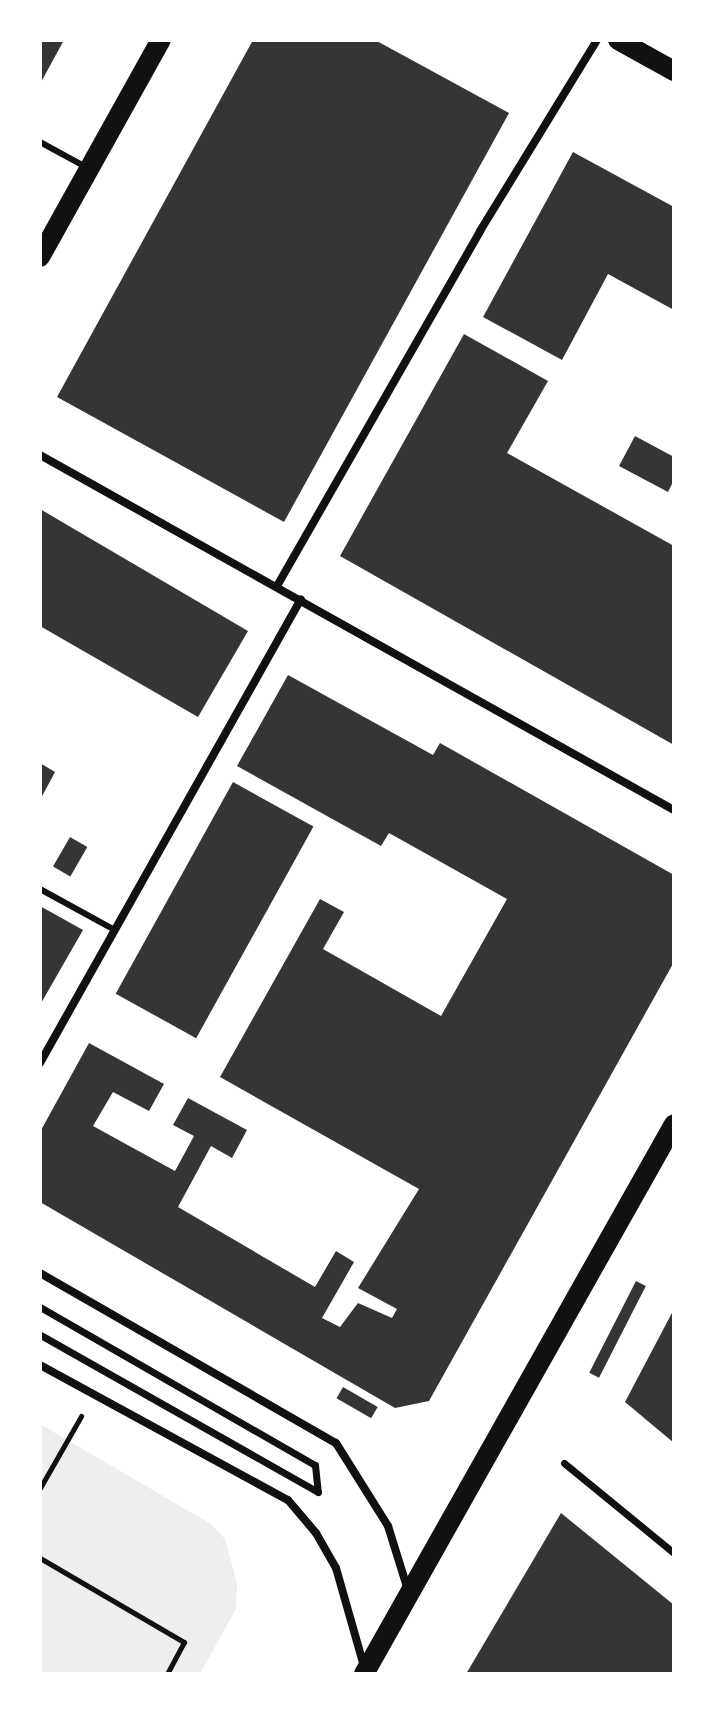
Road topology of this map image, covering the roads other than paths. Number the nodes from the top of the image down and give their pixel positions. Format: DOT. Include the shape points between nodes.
graph roads {
  1 [pos="161,40"];
  2 [pos="597,40"];
  3 [pos="618,40"];
  4 [pos="640,46"];
  5 [pos="674,71"];
  6 [pos="40,142"];
  7 [pos="89,169"];
  8 [pos="40,257"];
  9 [pos="40,455"];
  10 [pos="277,586"];
  11 [pos="301,599"];
  12 [pos="674,810"];
  13 [pos="40,889"];
  14 [pos="115,930"];
  15 [pos="40,1063"];
  16 [pos="674,1124"];
  17 [pos="40,1273"];
  18 [pos="40,1307"];
  19 [pos="40,1335"];
  20 [pos="40,1365"];
  21 [pos="564,1463"];
  22 [pos="674,1553"];
  23 [pos="409,1596"];
  24 [pos="365,1673"];
  1 -- 7 [label="main road"];
  2 -- 10 [label="street" via="480,231"];
  3 -- 4 [label="main road"];
  4 -- 5 [label="main road"];
  6 -- 7 [label="lane"];
  7 -- 8 [label="main road"];
  9 -- 10 [label="street"];
  10 -- 11 [label="street"];
  11 -- 12 [label="street"];
  11 -- 14 [label="street"];
  13 -- 14 [label="lane"];
  14 -- 15 [label="street"];
  16 -- 23 [label="main road"];
  17 -- 23 [label="street" via="336,1443 388,1526"];
  18 -- 19 [label="street" via="315,1465 318,1492"];
  20 -- 24 [label="street" via="288,1500 336,1568"];
  21 -- 22 [label="street"];
  23 -- 24 [label="main road"];
}
